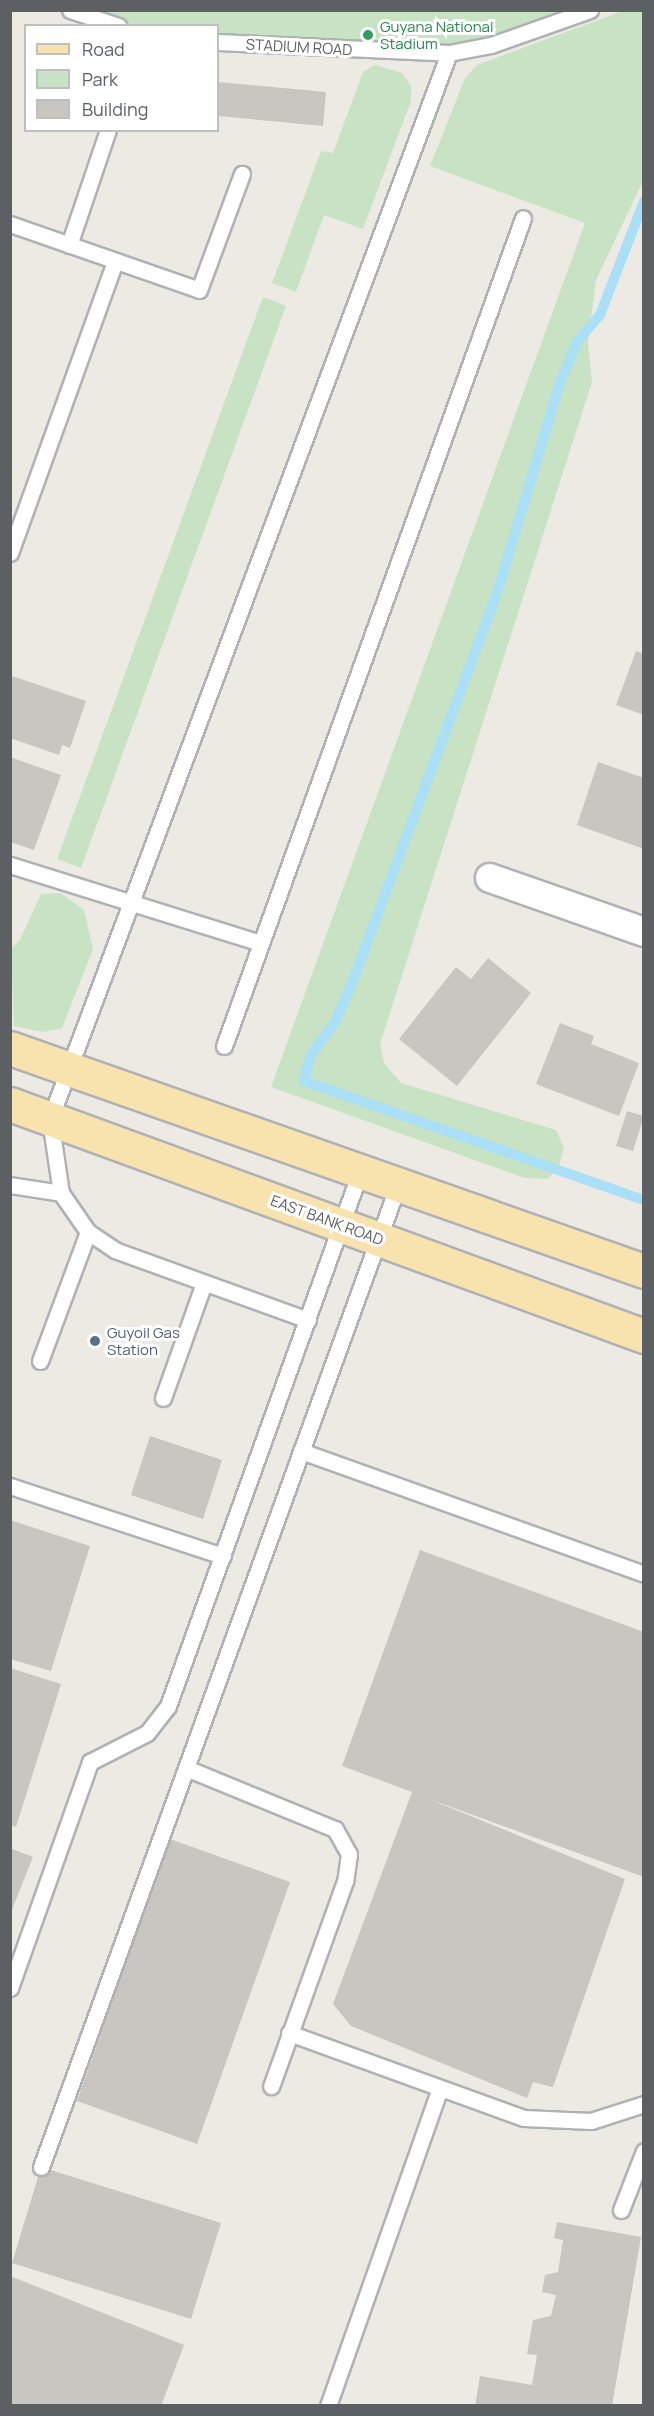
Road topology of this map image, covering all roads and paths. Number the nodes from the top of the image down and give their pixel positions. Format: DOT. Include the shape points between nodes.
graph roads {
  1 [pos="70,10"];
  2 [pos="590,10"];
  3 [pos="112,24"];
  4 [pos="219,42"];
  5 [pos="449,52"];
  6 [pos="107,132"];
  7 [pos="242,174"];
  8 [pos="523,218"];
  9 [pos="10,224"];
  10 [pos="69,244"];
  11 [pos="115,261"];
  12 [pos="10,553"];
  13 [pos="10,865"];
  14 [pos="490,879"];
  15 [pos="128,901"];
  16 [pos="644,932"];
  17 [pos="261,943"];
  18 [pos="224,1046"];
  19 [pos="10,1048"];
  20 [pos="67,1068"];
  21 [pos="10,1104"];
  22 [pos="50,1119"];
  23 [pos="360,1172"];
  24 [pos="10,1185"];
  25 [pos="398,1185"];
  26 [pos="61,1193"];
  27 [pos="341,1225"];
  28 [pos="88,1232"];
  29 [pos="378,1239"];
  30 [pos="644,1271"];
  31 [pos="204,1282"];
  32 [pos="308,1320"];
  33 [pos="644,1336"];
  34 [pos="40,1361"];
  35 [pos="163,1398"];
  36 [pos="301,1451"];
  37 [pos="10,1486"];
  38 [pos="223,1556"];
  39 [pos="644,1574"];
  40 [pos="186,1768"];
  41 [pos="10,1988"];
  42 [pos="290,2033"];
  43 [pos="271,2086"];
  44 [pos="440,2088"];
  45 [pos="644,2104"];
  46 [pos="644,2151"];
  47 [pos="41,2167"];
  48 [pos="621,2210"];
  49 [pos="328,2406"];
  1 -- 3 [label="lane"];
  2 -- 5 [label="lane, STADIUM ROAD" via="491,45"];
  4 -- 5 [label="lane, STADIUM ROAD"];
  5 -- 15 [label="lane"];
  6 -- 10 [label="lane"];
  7 -- 11 [label="lane" via="199,290"];
  8 -- 17 [label="lane"];
  9 -- 10 [label="lane"];
  10 -- 11 [label="lane"];
  11 -- 12 [label="lane"];
  13 -- 15 [label="lane"];
  14 -- 16 [label="street"];
  15 -- 17 [label="lane"];
  15 -- 20 [label="lane"];
  17 -- 18 [label="lane"];
  19 -- 20 [label="main road"];
  20 -- 22 [label="lane"];
  20 -- 23 [label="main road"];
  21 -- 22 [label="main road, EAST BANK ROAD"];
  22 -- 26 [label="lane"];
  22 -- 27 [label="main road, EAST BANK ROAD"];
  23 -- 25 [label="main road"];
  23 -- 27 [label="lane"];
  24 -- 26 [label="lane"];
  25 -- 29 [label="lane"];
  25 -- 30 [label="main road"];
  26 -- 28 [label="lane"];
  27 -- 29 [label="main road, EAST BANK ROAD"];
  27 -- 32 [label="lane"];
  28 -- 31 [label="lane" via="115,1250"];
  28 -- 34 [label="lane"];
  29 -- 33 [label="main road, EAST BANK ROAD"];
  29 -- 36 [label="lane"];
  31 -- 32 [label="lane"];
  31 -- 35 [label="lane"];
  32 -- 38 [label="lane"];
  36 -- 39 [label="lane"];
  36 -- 40 [label="lane"];
  37 -- 38 [label="lane"];
  38 -- 41 [label="lane" via="168,1706 147,1733 90,1762"];
  40 -- 42 [label="lane" via="335,1829 350,1854 345,1881"];
  40 -- 47 [label="lane"];
  42 -- 43 [label="lane"];
  42 -- 44 [label="lane"];
  44 -- 45 [label="lane" via="550,2123 591,2121"];
  44 -- 49 [label="lane"];
  46 -- 48 [label="lane"];
}
